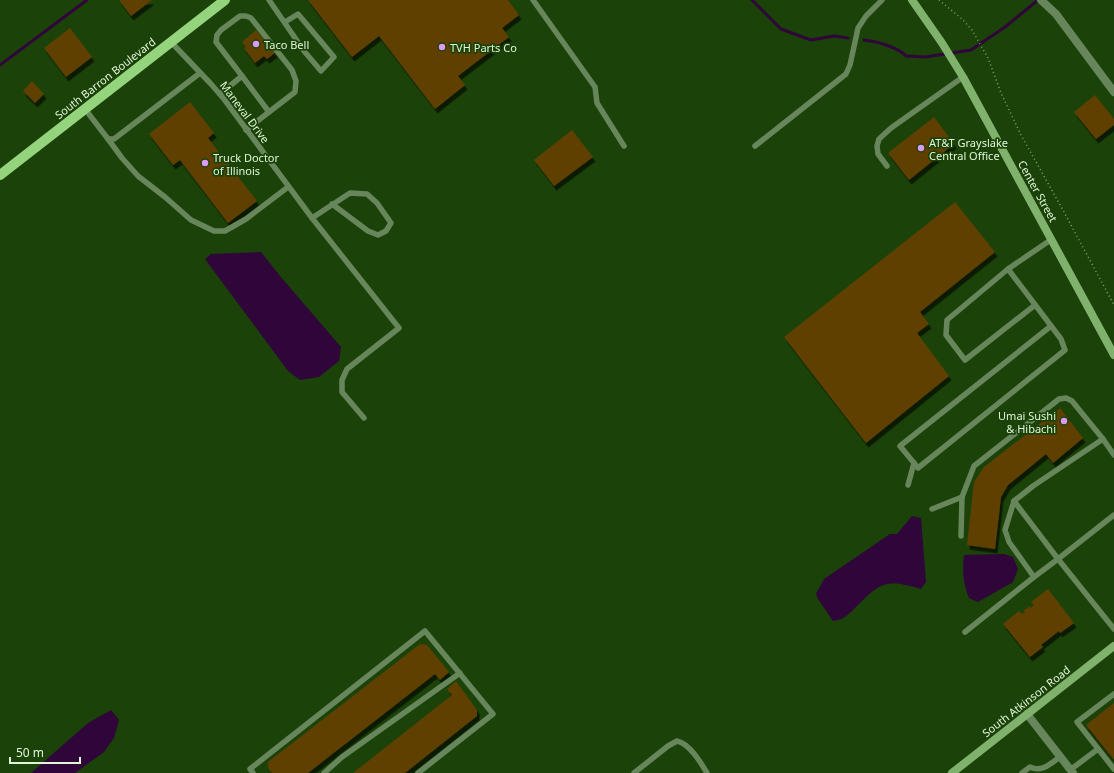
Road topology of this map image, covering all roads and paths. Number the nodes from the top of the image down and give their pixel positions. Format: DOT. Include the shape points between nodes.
graph roads {
  1 [pos="225,0"];
  2 [pos="269,0"];
  3 [pos="533,0"];
  4 [pos="882,0"];
  5 [pos="912,0"];
  6 [pos="938,0"];
  7 [pos="1041,0"];
  8 [pos="285,22"];
  9 [pos="170,42"];
  10 [pos="200,73"];
  11 [pos="242,76"];
  12 [pos="963,77"];
  13 [pos="1114,92"];
  14 [pos="220,94"];
  15 [pos="85,109"];
  16 [pos="269,112"];
  17 [pos="246,130"];
  18 [pos="108,139"];
  19 [pos="624,146"];
  20 [pos="755,146"];
  21 [pos="887,166"];
  22 [pos="0,176"];
  23 [pos="288,187"];
  24 [pos="332,204"];
  25 [pos="312,218"];
  26 [pos="1052,239"];
  27 [pos="1008,270"];
  28 [pos="1035,305"];
  29 [pos="1114,305"];
  30 [pos="1051,326"];
  31 [pos="1114,355"];
  32 [pos="364,418"];
  33 [pos="1103,439"];
  34 [pos="1114,456"];
  35 [pos="914,463"];
  36 [pos="908,486"];
  37 [pos="962,497"];
  38 [pos="1014,501"];
  39 [pos="932,509"];
  40 [pos="1114,515"];
  41 [pos="961,536"];
  42 [pos="1058,559"];
  43 [pos="1034,577"];
  44 [pos="1114,629"];
  45 [pos="965,632"];
  46 [pos="1114,646"];
  47 [pos="460,673"];
  48 [pos="1114,694"];
  49 [pos="1027,714"];
  50 [pos="1098,749"];
  51 [pos="1060,757"];
  52 [pos="1114,769"];
  53 [pos="1071,772"];
  54 [pos="253,773"];
  55 [pos="324,773"];
  56 [pos="418,773"];
  57 [pos="634,773"];
  58 [pos="707,773"];
  59 [pos="952,773"];
  60 [pos="1022,773"];
  1 -- 9 [label="main road, South Barron Boulevard"];
  2 -- 8 [label="lane"];
  3 -- 19 [label="lane" via="595,87 597,103"];
  4 -- 20 [label="lane" via="858,28 846,74"];
  5 -- 12 [label="street, Center Street"];
  6 -- 29 [label="path" via="962,18 972,30 988,58 1021,135"];
  7 -- 13 [label="street" via="1056,14"];
  8 -- 8 [label="lane" via="304,51 321,71 334,57 298,14"];
  9 -- 10 [label="lane, Maneval Drive"];
  9 -- 15 [label="main road, South Barron Boulevard"];
  10 -- 14 [label="lane, Maneval Drive"];
  10 -- 18 [label="lane" via="114,139"];
  11 -- 14 [label="lane"];
  11 -- 16 [label="lane"];
  11 -- 16 [label="lane" via="216,42 221,30 240,16 246,16 251,18 292,70 296,81 294,92"];
  12 -- 21 [label="lane" via="879,139 878,154"];
  12 -- 26 [label="street, Center Street"];
  14 -- 17 [label="lane, Maneval Drive"];
  15 -- 18 [label="lane"];
  15 -- 22 [label="main road, South Barron Boulevard"];
  16 -- 17 [label="lane"];
  17 -- 23 [label="lane, Maneval Drive"];
  18 -- 23 [label="lane" via="138,176 191,220 214,231 225,231 246,219"];
  23 -- 25 [label="lane, Maneval Drive"];
  24 -- 24 [label="lane" via="350,193 367,194 378,203 391,223 386,231 378,234 368,231"];
  24 -- 25 [label="lane"];
  25 -- 32 [label="lane, Maneval Drive" via="398,328 347,370 342,380 342,392"];
  26 -- 27 [label="lane"];
  26 -- 31 [label="street, Center Street"];
  27 -- 28 [label="lane"];
  27 -- 28 [label="lane" via="947,320 946,335 964,360"];
  28 -- 30 [label="lane"];
  30 -- 35 [label="lane" via="900,446"];
  30 -- 35 [label="lane" via="1061,339 1065,350 918,468"];
  33 -- 34 [label="lane"];
  33 -- 37 [label="lane" via="1072,401 1066,398 1059,400 974,466"];
  33 -- 38 [label="lane"];
  35 -- 36 [label="lane"];
  37 -- 39 [label="lane"];
  37 -- 41 [label="lane"];
  38 -- 42 [label="lane"];
  38 -- 43 [label="lane" via="1005,530 1009,542"];
  40 -- 42 [label="lane"];
  42 -- 43 [label="lane"];
  42 -- 44 [label="lane"];
  43 -- 45 [label="lane"];
  46 -- 49 [label="street, South Atkinson Road"];
  47 -- 54 [label="lane" via="425,631 250,769"];
  47 -- 55 [label="lane" via="342,757"];
  47 -- 56 [label="lane" via="493,714"];
  48 -- 50 [label="lane" via="1077,722"];
  49 -- 51 [label="street"];
  49 -- 59 [label="street, South Atkinson Road"];
  50 -- 52 [label="lane"];
  50 -- 53 [label="lane"];
  51 -- 53 [label="street"];
  51 -- 60 [label="lane" via="1042,770 1030,767"];
  57 -- 58 [label="lane" via="677,741 693,752"];
}
